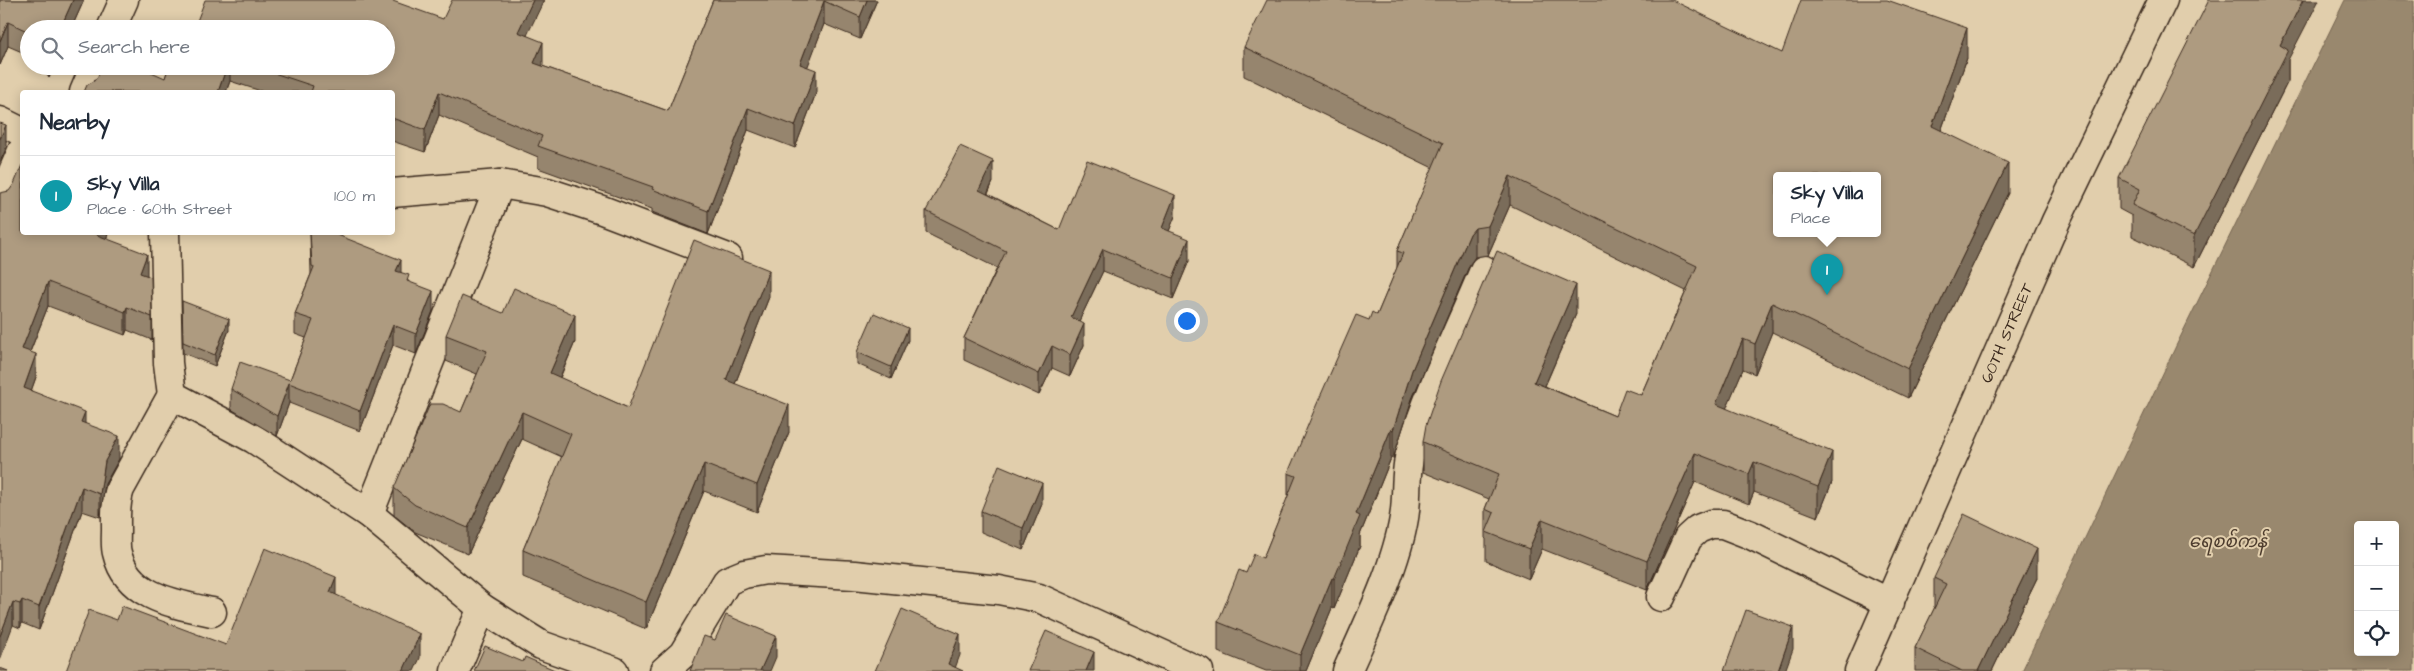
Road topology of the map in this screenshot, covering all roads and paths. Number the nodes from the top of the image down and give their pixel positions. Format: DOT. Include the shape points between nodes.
graph roads {
  1 [pos="124,0"];
  2 [pos="2162,0"];
  3 [pos="115,20"];
  4 [pos="91,75"];
  5 [pos="85,90"];
  6 [pos="0,122"];
  7 [pos="20,131"];
  8 [pos="20,156"];
  9 [pos="500,184"];
  10 [pos="395,193"];
  11 [pos="0,201"];
  12 [pos="165,235"];
  13 [pos="739,262"];
  14 [pos="1484,270"];
  15 [pos="172,395"];
  16 [pos="369,514"];
  17 [pos="1661,597"];
  18 [pos="1890,603"];
  19 [pos="482,608"];
  20 [pos="212,612"];
  21 [pos="456,669"];
  22 [pos="614,671"];
  23 [pos="664,671"];
  24 [pos="1199,671"];
  25 [pos="1347,671"];
  26 [pos="1859,671"];
  1 -- 3 [label="street"];
  2 -- 18 [label="street, 60TH STREET" via="2056,221"];
  4 -- 5 [label="street"];
  6 -- 7 [label="street"];
  8 -- 11 [label="street"];
  9 -- 10 [label="street"];
  9 -- 13 [label="street" via="556,195"];
  9 -- 16 [label="street"];
  12 -- 15 [label="street" via="168,363"];
  14 -- 25 [label="street" via="1421,419 1410,453 1399,539"];
  15 -- 16 [label="street" via="254,439"];
  15 -- 20 [label="street" via="118,494 116,553 134,584 161,600"];
  16 -- 19 [label="street"];
  17 -- 18 [label="street" via="1688,538 1698,529 1717,524 1751,535"];
  18 -- 26 [label="street, 60TH STREET"];
  19 -- 21 [label="street"];
  19 -- 22 [label="street" via="541,645"];
  23 -- 24 [label="street" via="683,654 727,581 766,570 864,576 999,590 1039,598"];
}
